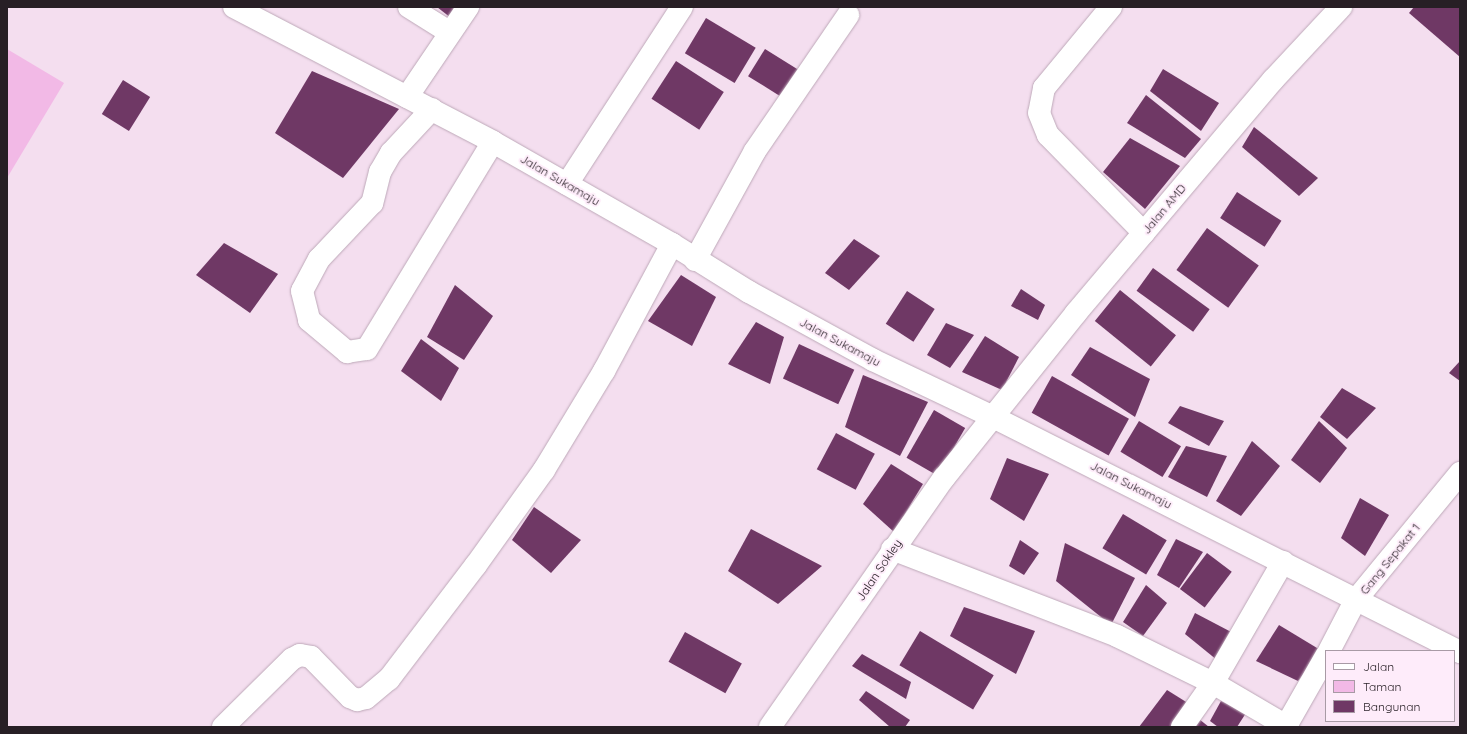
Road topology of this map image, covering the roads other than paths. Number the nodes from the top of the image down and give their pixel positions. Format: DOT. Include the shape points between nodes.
graph roads {
  1 [pos="234,7"];
  2 [pos="409,7"];
  3 [pos="468,7"];
  4 [pos="682,7"];
  5 [pos="1111,7"];
  6 [pos="1341,7"];
  7 [pos="848,15"];
  8 [pos="450,32"];
  9 [pos="408,97"];
  10 [pos="432,109"];
  11 [pos="493,142"];
  12 [pos="567,184"];
  13 [pos="1144,233"];
  14 [pos="672,244"];
  15 [pos="695,260"];
  16 [pos="993,417"];
  17 [pos="1460,473"];
  18 [pos="892,550"];
  19 [pos="1283,562"];
  20 [pos="1355,601"];
  21 [pos="1330,650"];
  22 [pos="1460,652"];
  23 [pos="1325,658"];
  24 [pos="1212,683"];
  25 [pos="1287,726"];
  26 [pos="223,727"];
  27 [pos="770,727"];
  28 [pos="1182,727"];
  1 -- 9 [label="street, Jalan Sukamaju"];
  2 -- 8 [label="street"];
  3 -- 8 [label="street"];
  4 -- 12 [label="street"];
  5 -- 13 [label="street" via="1044,88 1038,113 1048,135"];
  6 -- 13 [label="street, Jalan AMD" via="1274,80"];
  7 -- 15 [label="street" via="754,151"];
  8 -- 9 [label="street"];
  9 -- 10 [label="street, Jalan Sukamaju"];
  10 -- 11 [label="street, Jalan Sukamaju"];
  10 -- 11 [label="street" via="391,153 380,172 372,203 319,259 302,291 309,320 347,352 367,349"];
  11 -- 12 [label="street, Jalan Sukamaju"];
  12 -- 14 [label="street, Jalan Sukamaju"];
  13 -- 16 [label="street, Jalan AMD"];
  14 -- 15 [label="street, Jalan Sukamaju"];
  14 -- 26 [label="street" via="604,371 544,470 476,565 388,679 366,698 357,700 350,697 311,657 300,655 292,659"];
  15 -- 16 [label="street, Jalan Sukamaju" via="873,360"];
  16 -- 18 [label="street, Jalan Sokley" via="944,478"];
  16 -- 19 [label="street, Jalan Sukamaju"];
  17 -- 20 [label="street, Gang Sepakat 1"];
  18 -- 24 [label="street" via="1117,636"];
  18 -- 27 [label="street, Jalan Sokley" via="832,641"];
  19 -- 20 [label="street, Jalan Sukamaju"];
  19 -- 24 [label="street"];
  20 -- 21 [label="street, Gang Sepakat 1"];
  20 -- 22 [label="street, Jalan Sukamaju"];
  23 -- 25 [label="street"];
  24 -- 25 [label="street"];
  24 -- 28 [label="street"];
}
